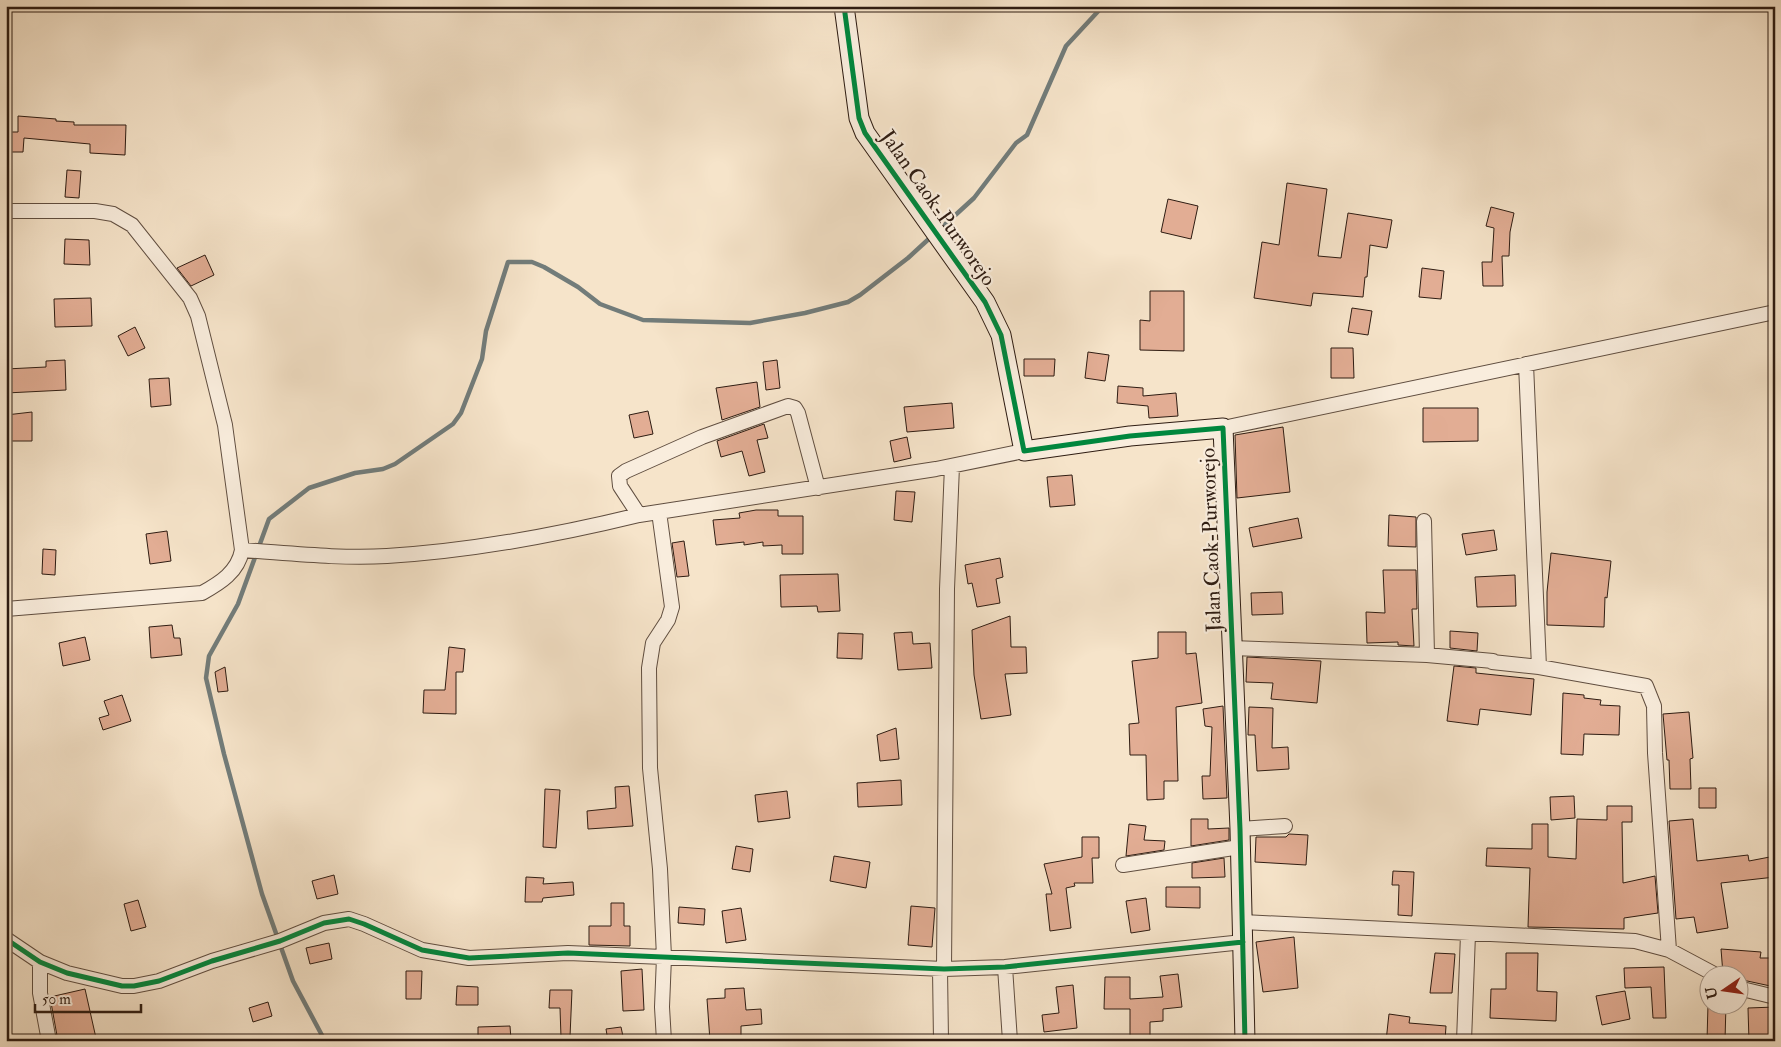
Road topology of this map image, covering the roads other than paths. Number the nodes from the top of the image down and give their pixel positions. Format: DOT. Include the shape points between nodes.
graph roads {
  1 [pos="844,6"];
  2 [pos="6,211"];
  3 [pos="1775,312"];
  4 [pos="1526,364"];
  5 [pos="1223,428"];
  6 [pos="1024,451"];
  7 [pos="952,466"];
  8 [pos="818,488"];
  9 [pos="659,512"];
  10 [pos="639,515"];
  11 [pos="1424,521"];
  12 [pos="247,550"];
  13 [pos="6,609"];
  14 [pos="1232,648"];
  15 [pos="1427,656"];
  16 [pos="1539,667"];
  17 [pos="1285,826"];
  18 [pos="1240,838"];
  19 [pos="1123,865"];
  20 [pos="1243,922"];
  21 [pos="1468,934"];
  22 [pos="6,939"];
  23 [pos="1243,942"];
  24 [pos="1669,950"];
  25 [pos="664,957"];
  26 [pos="40,962"];
  27 [pos="1698,965"];
  28 [pos="1005,967"];
  29 [pos="942,969"];
  30 [pos="1748,990"];
  31 [pos="1775,997"];
  32 [pos="48,1041"];
  33 [pos="664,1041"];
  34 [pos="941,1041"];
  35 [pos="1010,1041"];
  36 [pos="1245,1041"];
  37 [pos="1464,1041"];
  1 -- 6 [label="street, Jalan Caok-Purworejo" via="858,118 921,215 985,302 1001,335"];
  2 -- 12 [label="street" via="113,214 132,225 190,298 198,316 225,425"];
  3 -- 4 [label="street"];
  4 -- 5 [label="street"];
  4 -- 16 [label="street"];
  5 -- 6 [label="street, Jalan Caok-Purworejo" via="1130,436"];
  5 -- 14 [label="street, Jalan Caok-Purworejo"];
  6 -- 7 [label="street"];
  7 -- 8 [label="street"];
  7 -- 29 [label="street" via="947,589"];
  8 -- 9 [label="street"];
  8 -- 10 [label="street" via="798,412 788,406 702,437 626,471 620,476 620,486"];
  9 -- 10 [label="street"];
  9 -- 25 [label="street" via="672,607 654,643 649,668 650,768 660,869"];
  10 -- 12 [label="street" via="480,546 385,556"];
  11 -- 15 [label="street"];
  12 -- 13 [label="street" via="225,580 202,593"];
  14 -- 15 [label="street"];
  14 -- 18 [label="street, Jalan Caok-Purworejo"];
  15 -- 16 [label="street"];
  16 -- 24 [label="street" via="1646,686 1652,695"];
  17 -- 18 [label="street"];
  18 -- 19 [label="street"];
  18 -- 20 [label="street, Jalan Caok-Purworejo"];
  20 -- 21 [label="street"];
  20 -- 23 [label="street, Jalan Caok-Purworejo"];
  21 -- 24 [label="street" via="1636,941"];
  21 -- 37 [label="street"];
  22 -- 26 [label="street"];
  23 -- 28 [label="street"];
  23 -- 36 [label="street, Jalan Caok-Purworejo"];
  24 -- 27 [label="street"];
  25 -- 26 [label="street" via="568,953 460,957 422,950 349,919 324,923 280,941 142,985 122,986 67,973"];
  25 -- 29 [label="street"];
  25 -- 33 [label="street"];
  26 -- 32 [label="street" via="40,993"];
  28 -- 29 [label="street"];
  28 -- 35 [label="street"];
  29 -- 34 [label="street"];
  30 -- 31 [label="street"];
}
